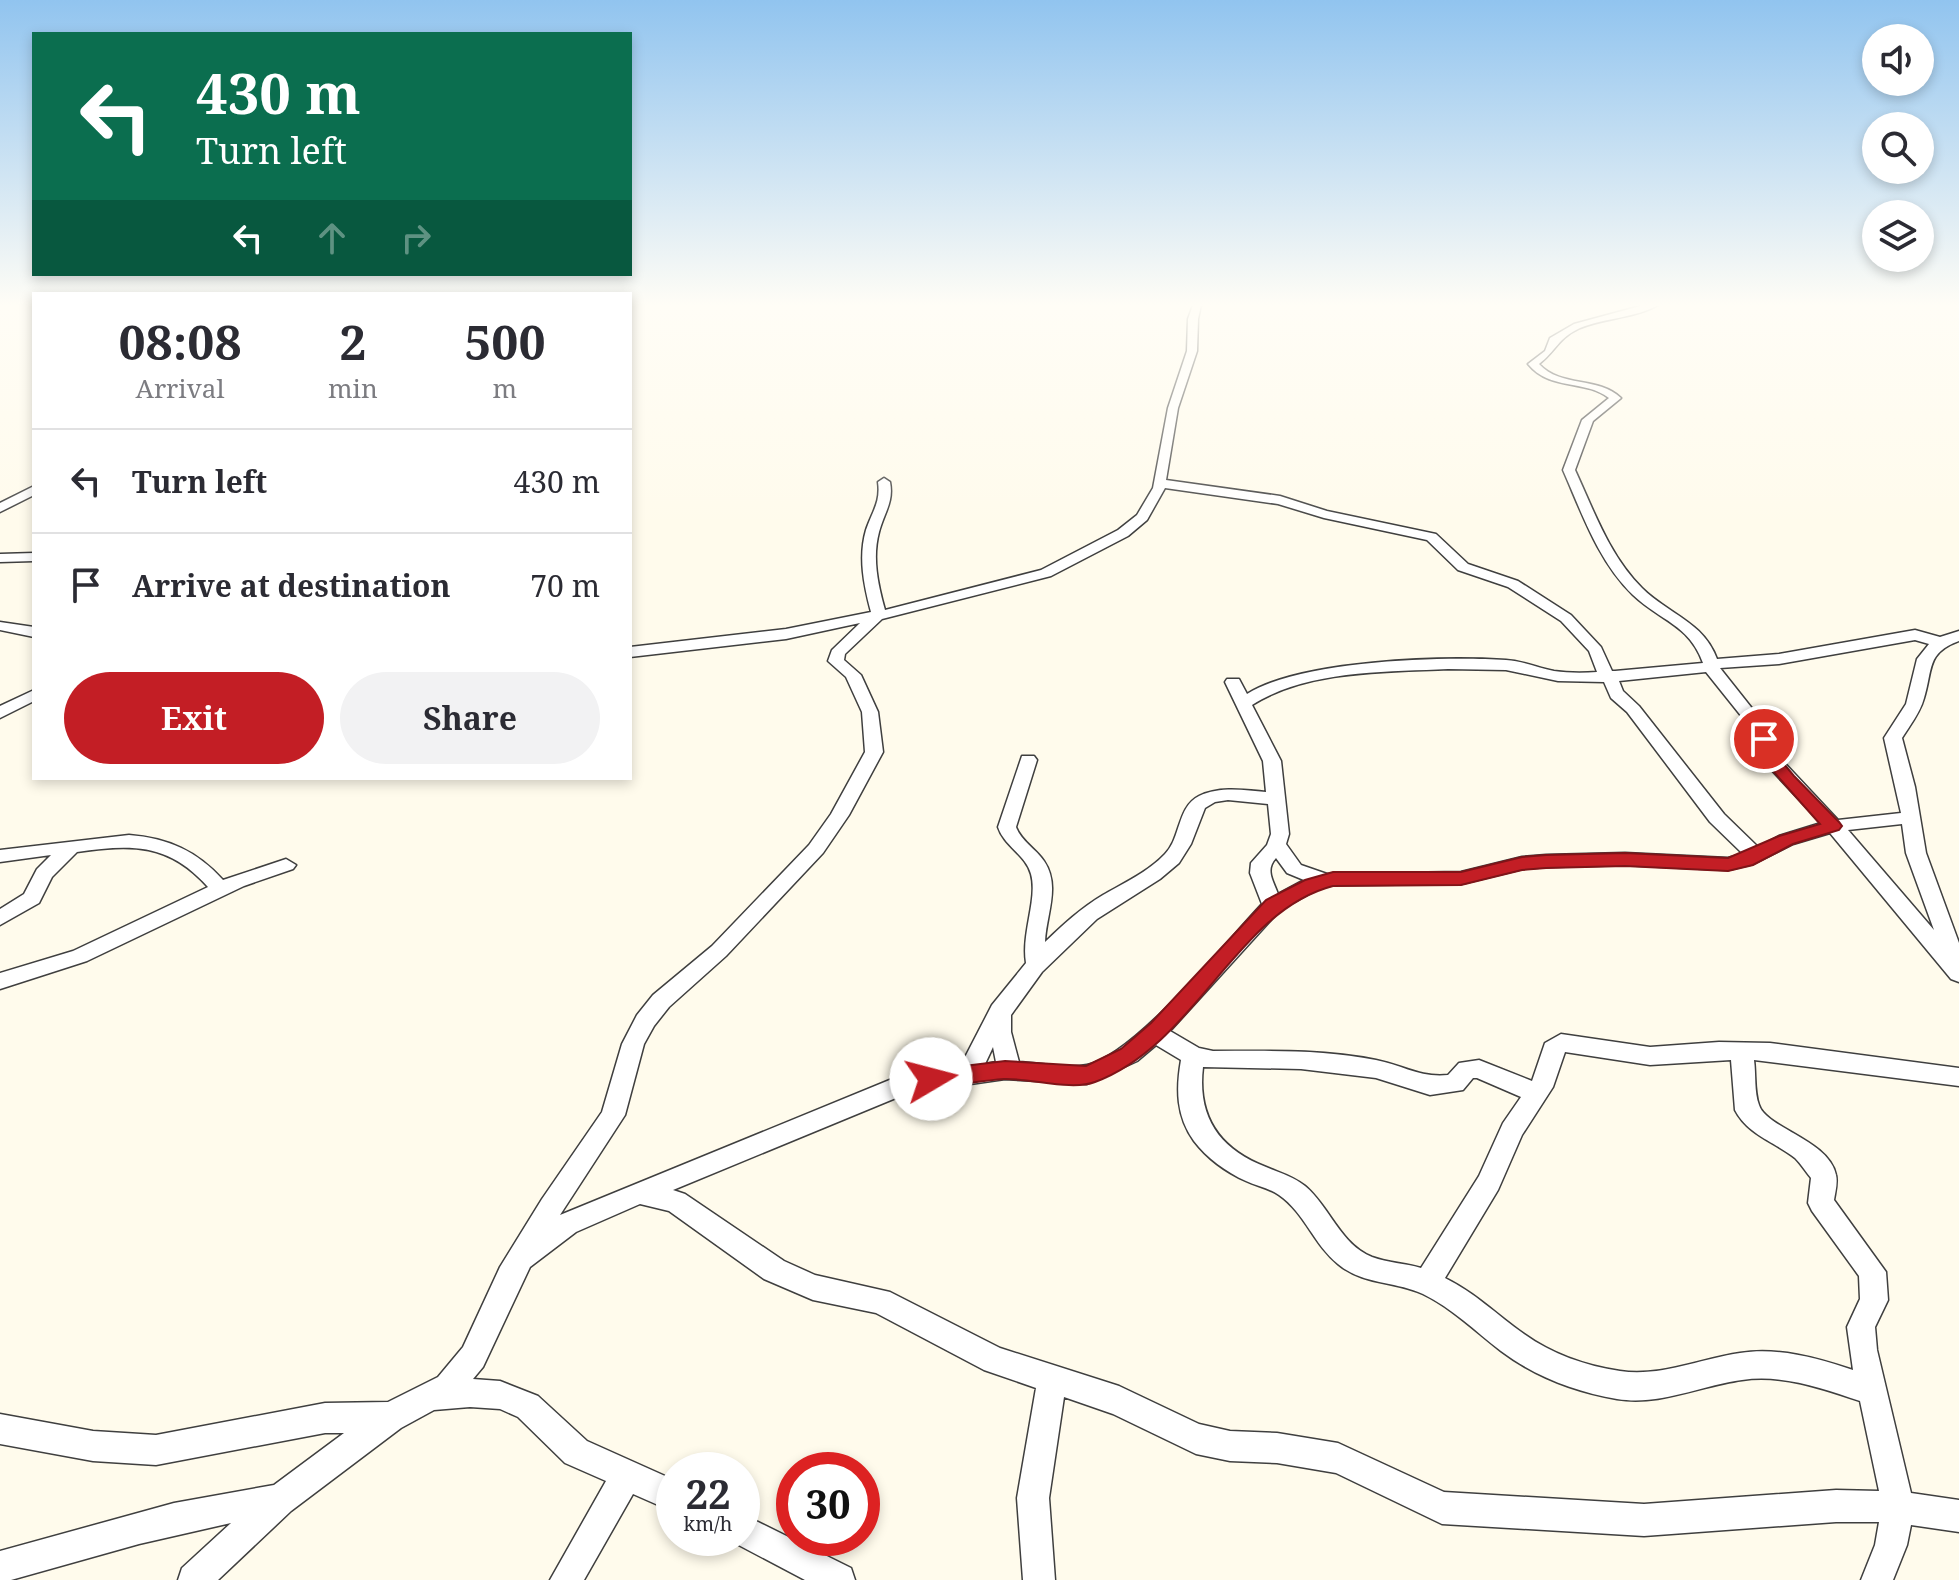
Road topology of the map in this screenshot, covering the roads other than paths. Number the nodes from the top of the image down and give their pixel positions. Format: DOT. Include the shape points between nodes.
graph roads {
  1 [pos="1183,379"];
  2 [pos="1554,379"];
  3 [pos="884,482"];
  4 [pos="1159,483"];
  5 [pos="32,491"];
  6 [pos="0,508"];
  7 [pos="32,557"];
  8 [pos="0,558"];
  9 [pos="879,614"];
  10 [pos="0,626"];
  11 [pos="32,632"];
  12 [pos="1951,639"];
  13 [pos="632,652"];
  14 [pos="1711,666"];
  15 [pos="1609,675"];
  16 [pos="1233,682"];
  17 [pos="32,696"];
  18 [pos="1244,703"];
  19 [pos="0,713"];
  20 [pos="1028,760"];
  21 [pos="1276,799"];
  22 [pos="1909,818"];
  23 [pos="1833,826"];
  24 [pos="1277,845"];
  25 [pos="72,846"];
  26 [pos="1755,855"];
  27 [pos="0,856"];
  28 [pos="286,865"];
  29 [pos="1326,881"];
  30 [pos="220,889"];
  31 [pos="1273,905"];
  32 [pos="0,918"];
  33 [pos="1036,963"];
  34 [pos="1959,972"];
  35 [pos="0,981"];
  36 [pos="1000,1011"];
  37 [pos="1155,1033"];
  38 [pos="1742,1051"];
  39 [pos="1193,1056"];
  40 [pos="1010,1070"];
  41 [pos="968,1074"];
  42 [pos="1959,1077"];
  43 [pos="1537,1093"];
  44 [pos="638,1193"];
  45 [pos="521,1258"];
  46 [pos="1427,1282"];
  47 [pos="1052,1380"];
  48 [pos="1873,1391"];
  49 [pos="430,1397"];
  50 [pos="390,1417"];
  51 [pos="0,1429"];
  52 [pos="627,1474"];
  53 [pos="656,1488"];
  54 [pos="280,1500"];
  55 [pos="1898,1507"];
  56 [pos="1959,1516"];
  57 [pos="760,1539"];
  58 [pos="0,1567"];
  59 [pos="194,1580"];
  60 [pos="566,1580"];
  61 [pos="839,1580"];
  62 [pos="1039,1580"];
  63 [pos="1877,1580"];
  1 -- 4 [label="street"];
  2 -- 14 [label="street" via="1607,391 1616,398 1588,420 1569,470 1614,565 1638,592 1696,634"];
  3 -- 9 [label="street" via="887,498 870,541 872,591"];
  4 -- 9 [label="street" via="1142,517 1123,533 1046,573"];
  4 -- 15 [label="street" via="1280,500 1431,537 1463,567 1513,584 1566,618 1596,650"];
  5 -- 6 [label="street"];
  7 -- 8 [label="street"];
  9 -- 13 [label="street" via="786,634"];
  9 -- 45 [label="street" via="837,653 836,661 853,675 870,712 874,752 840,815 788,879 645,1021 613,1115"];
  10 -- 11 [label="street"];
  12 -- 14 [label="street" via="1915,635"];
  12 -- 22 [label="street" via="1927,652 1914,703 1893,738"];
  14 -- 15 [label="street"];
  14 -- 23 [label="street" via="1754,721 1771,759"];
  15 -- 18 [label="street" via="1567,677 1509,665 1435,665 1271,686"];
  15 -- 26 [label="street" via="1619,698 1734,837"];
  16 -- 18 [label="street"];
  17 -- 19 [label="street"];
  18 -- 21 [label="street" via="1272,761"];
  20 -- 33 [label="street" via="1007,827 1042,877 1032,937"];
  21 -- 24 [label="street"];
  21 -- 33 [label="street" via="1203,800 1194,810 1185,844 1171,861 1087,916"];
  22 -- 23 [label="street"];
  22 -- 34 [label="street" via="1916,853"];
  23 -- 26 [label="street"];
  23 -- 34 [label="street"];
  24 -- 29 [label="street" via="1294,869"];
  24 -- 31 [label="street" via="1261,863 1260,873"];
  25 -- 27 [label="street"];
  25 -- 30 [label="street" via="120,839 159,845 192,858"];
  25 -- 32 [label="street" via="44,874 32,898"];
  26 -- 29 [label="street" via="1728,864 1546,861 1461,878"];
  28 -- 30 [label="street"];
  29 -- 31 [label="street"];
  30 -- 35 [label="street" via="80,956"];
  31 -- 37 [label="street"];
  33 -- 36 [label="street"];
  36 -- 40 [label="street"];
  36 -- 41 [label="street"];
  37 -- 39 [label="street"];
  37 -- 40 [label="street" via="1129,1055 1087,1075"];
  38 -- 42 [label="street"];
  38 -- 43 [label="street" via="1650,1056 1561,1043 1553,1049"];
  38 -- 48 [label="street" via="1747,1110 1816,1164 1824,1176 1821,1203 1872,1272 1874,1300 1861,1327"];
  39 -- 43 [label="street" via="1335,1063 1430,1086 1455,1083 1467,1069 1479,1069"];
  39 -- 46 [label="street" via="1191,1106 1208,1140 1252,1173 1301,1197 1348,1256 1377,1271"];
  40 -- 41 [label="street"];
  41 -- 44 [label="street" via="874,1094"];
  43 -- 46 [label="street"];
  44 -- 45 [label="street" via="567,1224"];
  44 -- 47 [label="street" via="676,1202 774,1270 813,1287 880,1301 994,1360"];
  45 -- 49 [label="street" via="473,1357 448,1387"];
  46 -- 48 [label="street" via="1516,1345 1570,1374 1623,1386 1658,1387 1746,1365 1787,1367"];
  47 -- 55 [label="street" via="1119,1401 1196,1439 1338,1458 1442,1508 1644,1520 1836,1506"];
  47 -- 62 [label="street" via="1033,1498"];
  48 -- 55 [label="street"];
  49 -- 50 [label="street"];
  49 -- 52 [label="street" via="470,1393 514,1400 549,1423 576,1452"];
  50 -- 51 [label="street" via="325,1418 156,1450 93,1446"];
  50 -- 54 [label="street"];
  52 -- 53 [label="street"];
  52 -- 60 [label="street"];
  54 -- 58 [label="street" via="157,1521"];
  54 -- 59 [label="street"];
  55 -- 56 [label="street"];
  55 -- 63 [label="street"];
  57 -- 61 [label="street"];
}
